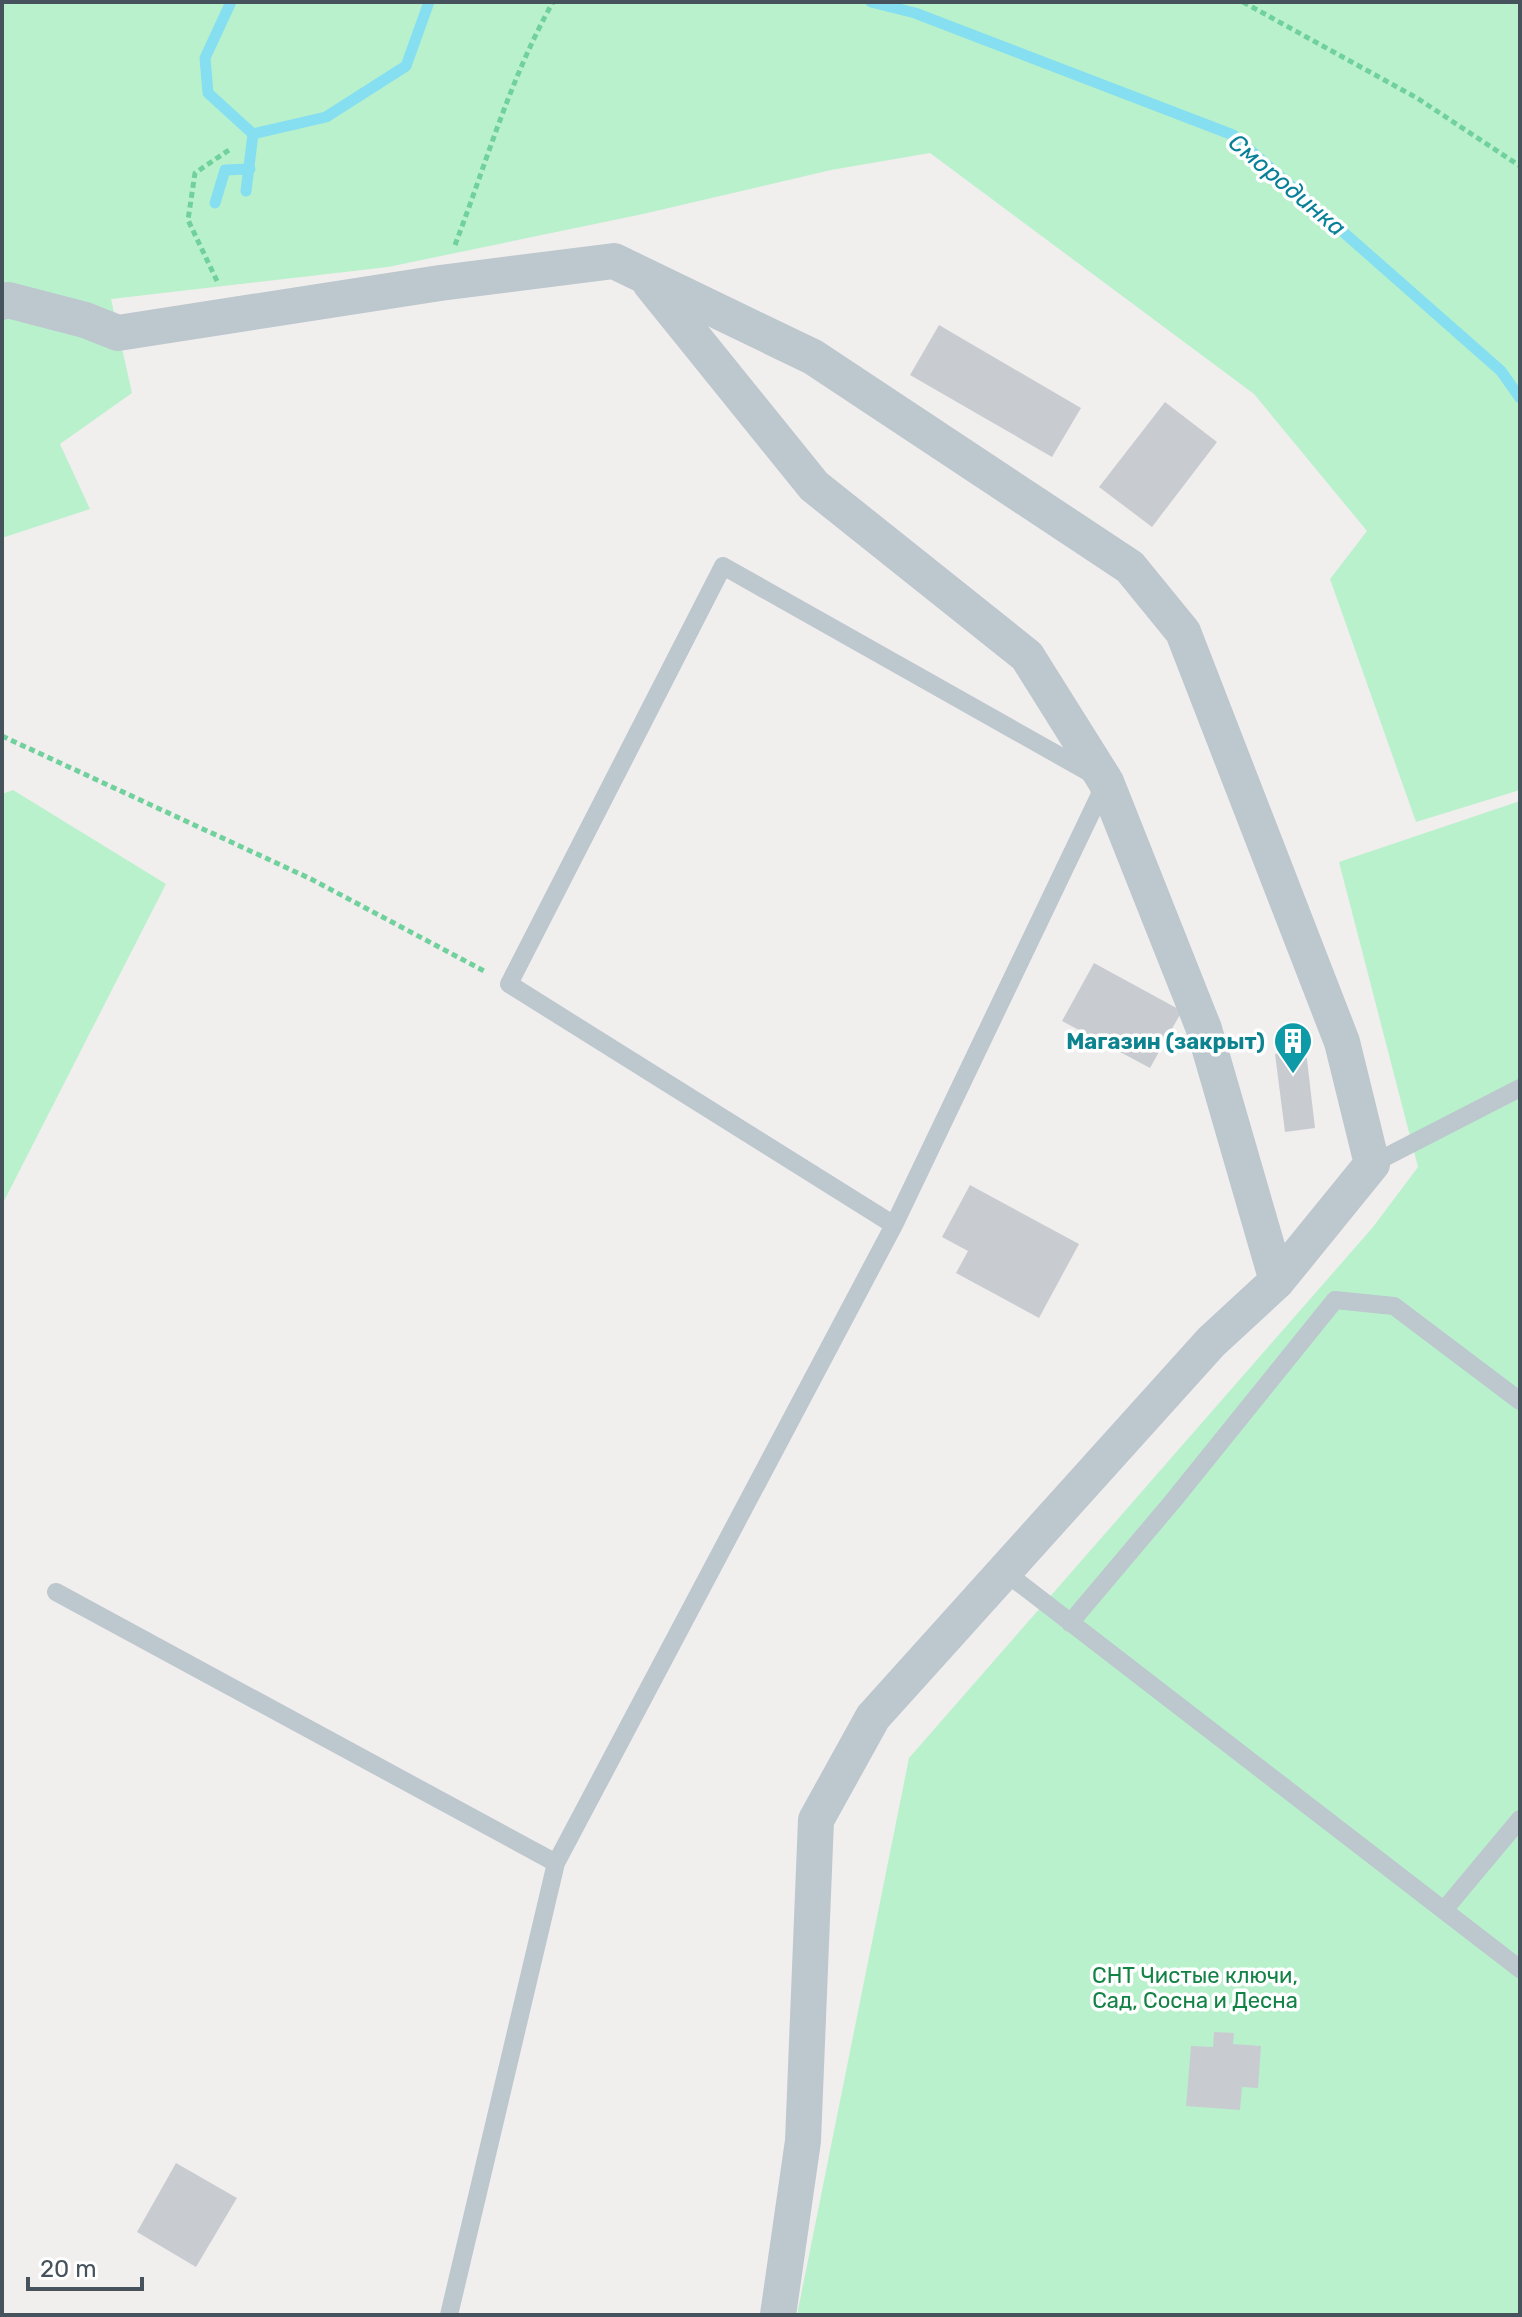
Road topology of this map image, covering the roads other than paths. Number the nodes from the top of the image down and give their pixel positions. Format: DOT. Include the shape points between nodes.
graph roads {
  1 [pos="645,276"];
  2 [pos="2,302"];
  3 [pos="1106,782"];
  4 [pos="1520,1088"];
  5 [pos="1372,1164"];
  6 [pos="894,1225"];
  7 [pos="1277,1281"];
  8 [pos="1520,1401"];
  9 [pos="1005,1572"];
  10 [pos="56,1592"];
  11 [pos="1070,1623"];
  12 [pos="1520,1819"];
  13 [pos="556,1863"];
  14 [pos="1444,1910"];
  15 [pos="1520,1969"];
  16 [pos="449,2315"];
  17 [pos="778,2315"];
  1 -- 2 [label="street" via="614,261 118,333 85,320"];
  1 -- 3 [label="street" via="814,486 1027,656"];
  1 -- 5 [label="street" via="813,357 1130,567 1183,632 1342,1042"];
  3 -- 6 [label="lane"];
  3 -- 6 [label="lane" via="723,566 509,984"];
  3 -- 7 [label="street" via="1204,1029"];
  4 -- 5 [label="lane"];
  5 -- 7 [label="street"];
  6 -- 13 [label="lane"];
  7 -- 9 [label="street" via="1211,1342"];
  8 -- 11 [label="lane" via="1394,1306 1335,1300"];
  9 -- 11 [label="lane"];
  9 -- 17 [label="street" via="873,1717 816,1820 803,2141"];
  10 -- 13 [label="lane"];
  11 -- 14 [label="lane"];
  12 -- 14 [label="lane"];
  13 -- 16 [label="lane"];
  14 -- 15 [label="lane"];
}
